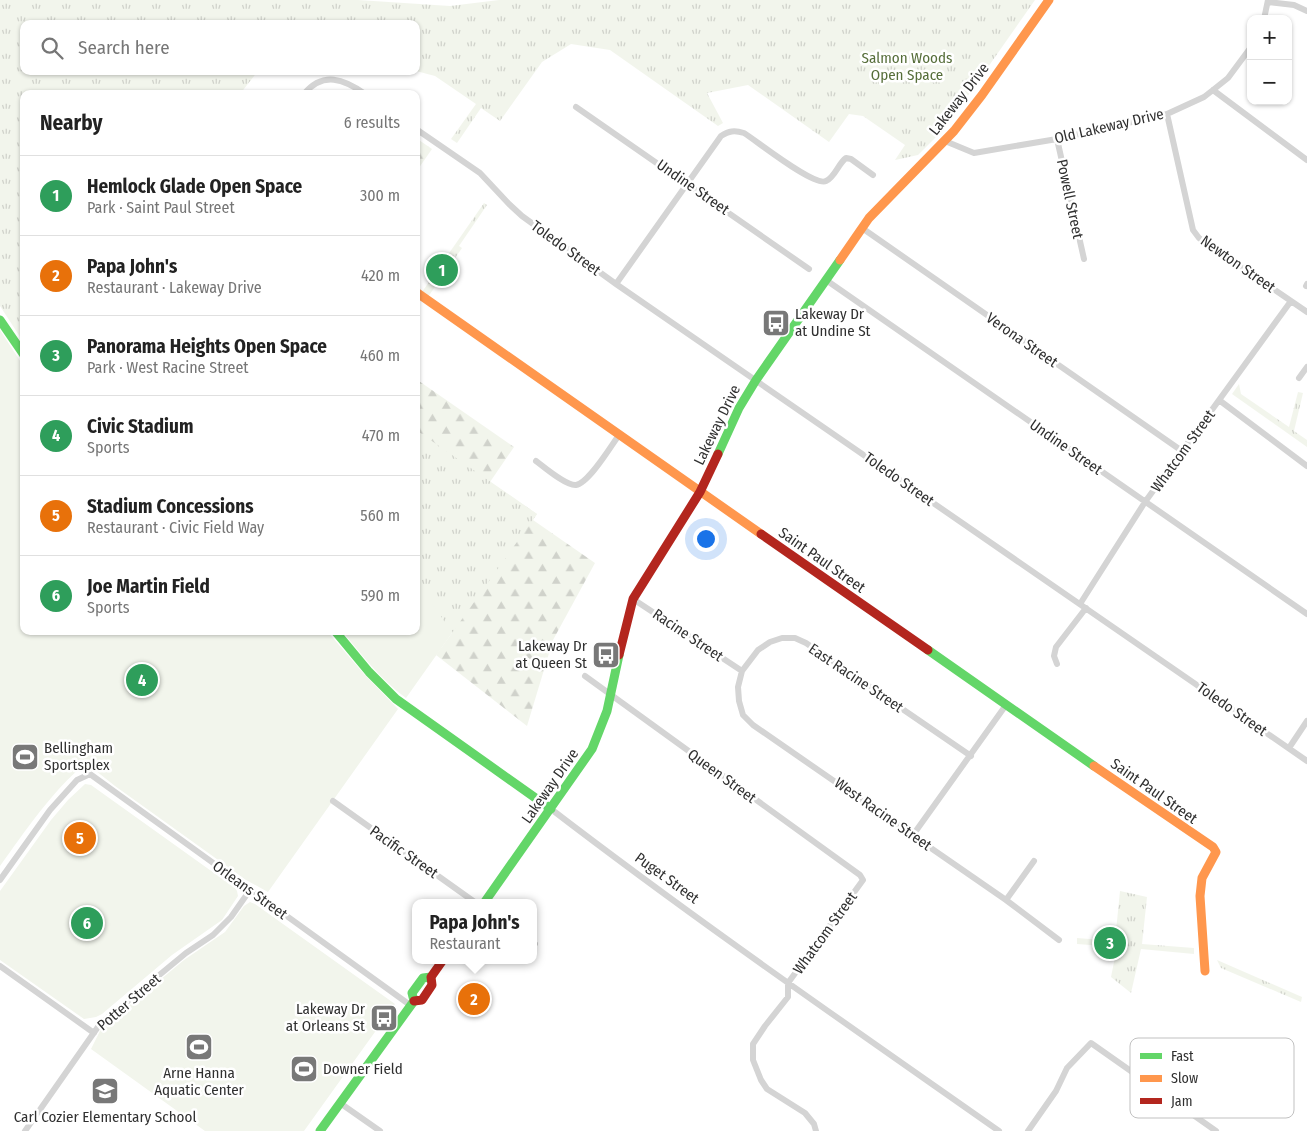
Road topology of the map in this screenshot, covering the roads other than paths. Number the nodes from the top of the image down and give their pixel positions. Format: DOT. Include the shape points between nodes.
graph roads {
  1 [pos="1049,0"];
  2 [pos="1268,1"];
  3 [pos="1307,11"];
  4 [pos="1265,15"];
  5 [pos="1247,52"];
  6 [pos="309,90"];
  7 [pos="359,90"];
  8 [pos="1213,90"];
  9 [pos="576,107"];
  10 [pos="1167,114"];
  11 [pos="420,132"];
  12 [pos="1057,139"];
  13 [pos="945,141"];
  14 [pos="1307,160"];
  15 [pos="873,176"];
  16 [pos="687,183"];
  17 [pos="862,228"];
  18 [pos="1084,260"];
  19 [pos="809,269"];
  20 [pos="826,280"];
  21 [pos="616,284"];
  22 [pos="420,295"];
  23 [pos="1291,301"];
  24 [pos="1307,312"];
  25 [pos="0,320"];
  26 [pos="20,349"];
  27 [pos="1307,367"];
  28 [pos="1299,378"];
  29 [pos="756,380"];
  30 [pos="1219,400"];
  31 [pos="619,435"];
  32 [pos="1182,451"];
  33 [pos="536,461"];
  34 [pos="1307,466"];
  35 [pos="700,492"];
  36 [pos="1145,502"];
  37 [pos="633,599"];
  38 [pos="1083,606"];
  39 [pos="1307,614"];
  40 [pos="338,635"];
  41 [pos="1057,664"];
  42 [pos="742,671"];
  43 [pos="584,676"];
  44 [pos="611,696"];
  45 [pos="1006,705"];
  46 [pos="1307,721"];
  47 [pos="1289,748"];
  48 [pos="970,756"];
  49 [pos="1307,761"];
  50 [pos="333,801"];
  51 [pos="551,809"];
  52 [pos="913,835"];
  53 [pos="1034,861"];
  54 [pos="860,875"];
  55 [pos="0,880"];
  56 [pos="250,890"];
  57 [pos="470,899"];
  58 [pos="487,899"];
  59 [pos="1006,900"];
  60 [pos="1059,940"];
  61 [pos="440,964"];
  62 [pos="0,966"];
  63 [pos="1205,971"];
  64 [pos="788,983"];
  65 [pos="412,1003"];
  66 [pos="94,1033"];
  67 [pos="1130,1070"];
  68 [pos="340,1103"];
  69 [pos="1198,1118"];
  70 [pos="25,1131"];
  71 [pos="320,1131"];
  72 [pos="380,1131"];
  73 [pos="816,1131"];
  74 [pos="999,1131"];
  75 [pos="1028,1131"];
  76 [pos="1216,1131"];
  1 -- 13 [label="street, Lakeway Drive"];
  2 -- 3 [label="street" via="1294,5"];
  2 -- 4 [label="street"];
  5 -- 8 [label="street, Old Lakeway Drive" via="1228,78"];
  6 -- 7 [label="street" via="318,82 338,80"];
  8 -- 10 [label="street, Old Lakeway Drive"];
  8 -- 14 [label="street"];
  9 -- 16 [label="street, Undine Street"];
  10 -- 12 [label="street, Old Lakeway Drive"];
  10 -- 23 [label="street, Newton Street" via="1193,230 1199,238"];
  11 -- 21 [label="street, Toledo Street" via="480,173 522,216"];
  12 -- 13 [label="street, Old Lakeway Drive" via="974,153"];
  12 -- 18 [label="street, Powell Street"];
  13 -- 17 [label="street, Lakeway Drive" via="890,194"];
  15 -- 16 [label="street" via="846,158 826,182 820,182 736,130 721,136"];
  16 -- 19 [label="street, Undine Street"];
  16 -- 21 [label="street"];
  17 -- 20 [label="street, Lakeway Drive"];
  17 -- 32 [label="street, Verona Street"];
  20 -- 29 [label="street, Lakeway Drive"];
  20 -- 36 [label="street, Undine Street"];
  21 -- 29 [label="street, Toledo Street"];
  22 -- 31 [label="street, Saint Paul Street"];
  23 -- 24 [label="street, Newton Street"];
  23 -- 30 [label="street, Whatcom Street"];
  25 -- 26 [label="street"];
  27 -- 28 [label="street"];
  29 -- 35 [label="street, Lakeway Drive" via="739,408"];
  29 -- 38 [label="street, Toledo Street"];
  30 -- 32 [label="street, Whatcom Street"];
  30 -- 34 [label="street"];
  31 -- 33 [label="street" via="585,481 576,485 567,483"];
  31 -- 35 [label="street, Saint Paul Street"];
  32 -- 36 [label="street, Whatcom Street"];
  35 -- 37 [label="street, Lakeway Drive"];
  35 -- 45 [label="street, Saint Paul Street"];
  36 -- 38 [label="street, Whatcom Street"];
  36 -- 39 [label="street, Undine Street"];
  37 -- 42 [label="street, Racine Street"];
  37 -- 44 [label="street, Lakeway Drive"];
  38 -- 41 [label="street, Whatcom Street" via="1056,647 1054,656"];
  38 -- 47 [label="street, Toledo Street"];
  40 -- 51 [label="street, Puget Street" via="396,699"];
  42 -- 48 [label="street, East Racine Street" via="758,650 770,642 795,638"];
  42 -- 52 [label="street, West Racine Street" via="739,701 743,715 753,725"];
  43 -- 44 [label="street, Queen Street"];
  44 -- 51 [label="street, Lakeway Drive" via="591,752"];
  44 -- 54 [label="street, Queen Street"];
  45 -- 48 [label="street"];
  45 -- 63 [label="street, Saint Paul Street" via="1216,852 1202,878 1200,896"];
  46 -- 47 [label="street"];
  47 -- 49 [label="street, Toledo Street"];
  48 -- 52 [label="street"];
  50 -- 57 [label="street, Pacific Street"];
  51 -- 58 [label="street, Lakeway Drive"];
  51 -- 64 [label="street, Puget Street"];
  52 -- 59 [label="street, West Racine Street"];
  53 -- 59 [label="street"];
  54 -- 64 [label="street, Whatcom Street" via="863,880"];
  55 -- 56 [label="street, Orleans Street" via="50,810 77,780 90,774"];
  56 -- 65 [label="street, Orleans Street"];
  56 -- 66 [label="street, Potter Street" via="213,935 186,953 100,1024"];
  59 -- 60 [label="street, West Racine Street"];
  61 -- 65 [label="street" via="431,977 423,978 412,993"];
  62 -- 66 [label="street"];
  64 -- 73 [label="street, Whatcom Street" via="788,997 753,1044 753,1060 767,1089 805,1113"];
  64 -- 74 [label="street, Puget Street"];
  65 -- 68 [label="street"];
  66 -- 70 [label="street, Potter Street"];
  67 -- 75 [label="street" via="1091,1043 1068,1068"];
  68 -- 71 [label="street"];
  68 -- 72 [label="street"];
  69 -- 76 [label="street"];
}
